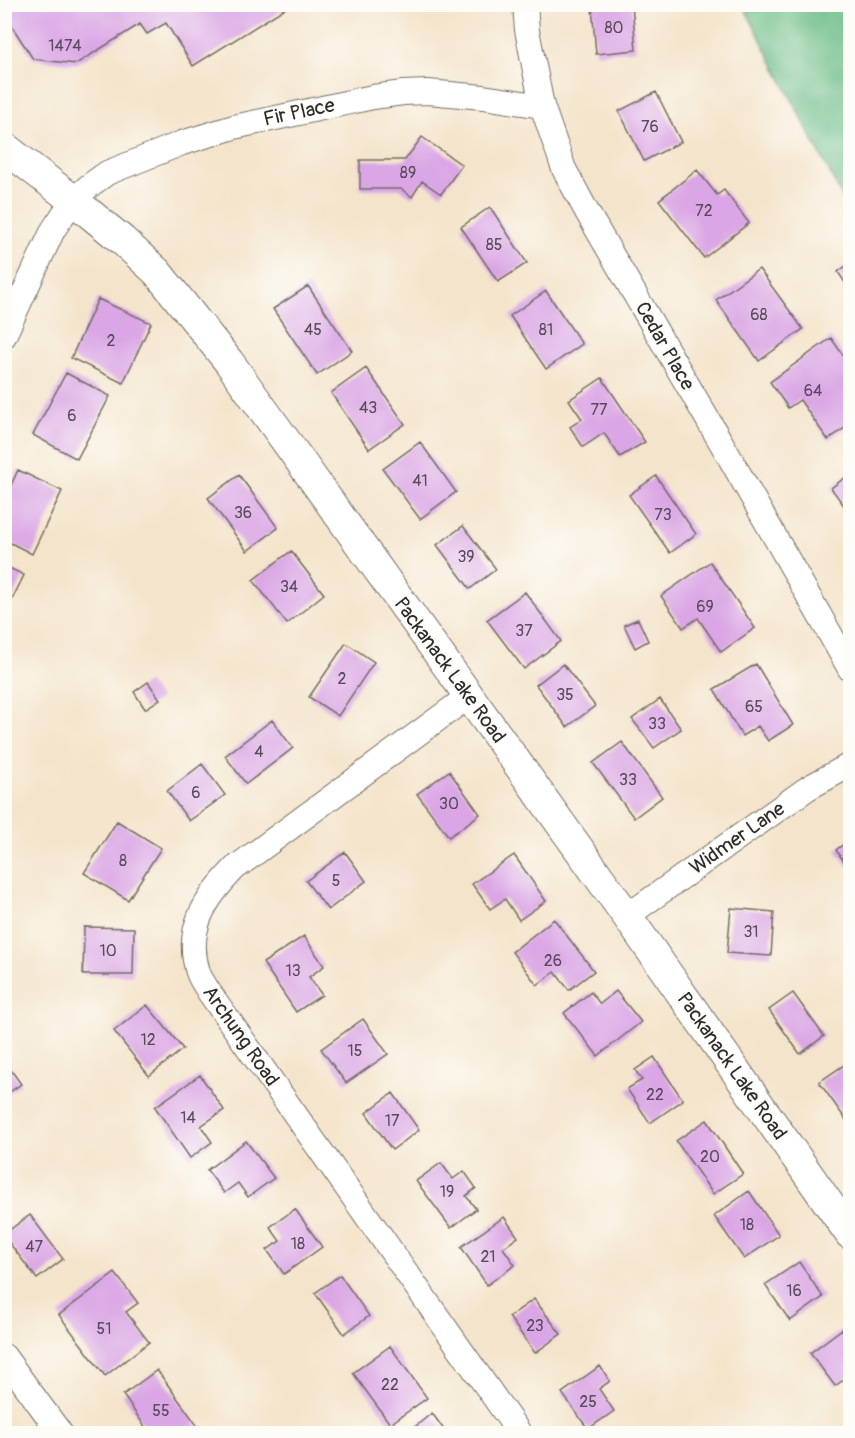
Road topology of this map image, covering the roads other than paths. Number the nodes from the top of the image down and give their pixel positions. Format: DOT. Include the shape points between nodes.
graph roads {
  1 [pos="525,4"];
  2 [pos="542,106"];
  3 [pos="4,147"];
  4 [pos="74,200"];
  5 [pos="4,336"];
  6 [pos="850,669"];
  7 [pos="469,696"];
  8 [pos="850,765"];
  9 [pos="627,916"];
  10 [pos="850,1234"];
  11 [pos="4,1356"];
  12 [pos="61,1434"];
  13 [pos="519,1434"];
  1 -- 2 [label="street, Cedar Place"];
  2 -- 4 [label="street, Fir Place" via="428,92 373,97 234,127 182,143 107,173"];
  2 -- 6 [label="street, Cedar Place" via="564,169 587,212"];
  3 -- 4 [label="street, Packanack Lake Road"];
  4 -- 5 [label="street, Fir Place" via="53,230"];
  4 -- 7 [label="street, Packanack Lake Road" via="157,272 184,305"];
  7 -- 9 [label="street, Packanack Lake Road"];
  7 -- 13 [label="street, Archung Road" via="235,868 203,909 193,953 198,974 209,992"];
  8 -- 9 [label="street, Widmer Lane" via="808,788"];
  9 -- 10 [label="street, Packanack Lake Road"];
  11 -- 12 [label="street"];
}
